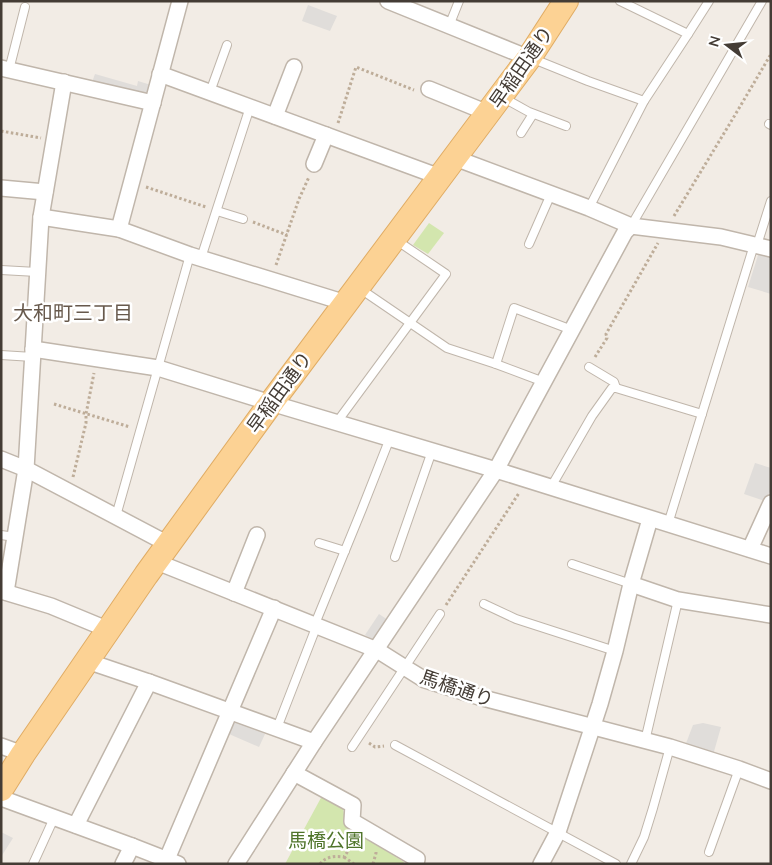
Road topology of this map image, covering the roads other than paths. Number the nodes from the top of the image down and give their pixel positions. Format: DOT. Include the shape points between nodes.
graph roads {
  1 [pos="180,1"];
  2 [pos="388,1"];
  3 [pos="459,1"];
  4 [pos="566,1"];
  5 [pos="620,1"];
  6 [pos="709,1"];
  7 [pos="762,1"];
  8 [pos="25,7"];
  9 [pos="449,26"];
  10 [pos="688,34"];
  11 [pos="227,45"];
  12 [pos="529,58"];
  13 [pos="294,67"];
  14 [pos="5,69"];
  15 [pos="160,74"];
  16 [pos="64,82"];
  17 [pos="429,89"];
  18 [pos="210,92"];
  19 [pos="644,101"];
  20 [pos="153,103"];
  21 [pos="494,104"];
  22 [pos="250,107"];
  23 [pos="533,114"];
  24 [pos="275,116"];
  25 [pos="566,126"];
  26 [pos="521,133"];
  27 [pos="330,136"];
  28 [pos="455,158"];
  29 [pos="314,164"];
  30 [pos="440,177"];
  31 [pos="1,188"];
  32 [pos="45,192"];
  33 [pos="551,194"];
  34 [pos="771,201"];
  35 [pos="589,208"];
  36 [pos="217,211"];
  37 [pos="41,217"];
  38 [pos="244,219"];
  39 [pos="631,226"];
  40 [pos="119,229"];
  41 [pos="394,239"];
  42 [pos="529,244"];
  43 [pos="761,247"];
  44 [pos="195,256"];
  45 [pos="1,270"];
  46 [pos="37,272"];
  47 [pos="352,295"];
  48 [pos="410,322"];
  49 [pos="572,330"];
  50 [pos="33,353"];
  51 [pos="1,355"];
  52 [pos="496,364"];
  53 [pos="158,368"];
  54 [pos="589,368"];
  55 [pos="544,382"];
  56 [pos="616,388"];
  57 [pos="271,403"];
  58 [pos="702,414"];
  59 [pos="337,422"];
  60 [pos="390,438"];
  61 [pos="432,451"];
  62 [pos="1,458"];
  63 [pos="26,469"];
  64 [pos="496,470"];
  65 [pos="551,487"];
  66 [pos="771,503"];
  67 [pos="116,516"];
  68 [pos="650,518"];
  69 [pos="668,524"];
  70 [pos="257,535"];
  71 [pos="8,536"];
  72 [pos="320,543"];
  73 [pos="750,549"];
  74 [pos="344,551"];
  75 [pos="162,553"];
  76 [pos="771,556"];
  77 [pos="395,557"];
  78 [pos="572,564"];
  79 [pos="631,584"];
  80 [pos="4,592"];
  81 [pos="234,592"];
  82 [pos="678,600"];
  83 [pos="484,604"];
  84 [pos="274,608"];
  85 [pos="440,614"];
  86 [pos="771,615"];
  87 [pos="316,625"];
  88 [pos="108,630"];
  89 [pos="377,650"];
  90 [pos="614,651"];
  91 [pos="87,661"];
  92 [pos="404,668"];
  93 [pos="149,682"];
  94 [pos="230,711"];
  95 [pos="592,727"];
  96 [pos="277,728"];
  97 [pos="645,741"];
  98 [pos="314,742"];
  99 [pos="395,745"];
  100 [pos="352,747"];
  101 [pos="670,747"];
  102 [pos="12,750"];
  103 [pos="739,769"];
  104 [pos="294,773"];
  105 [pos="771,781"];
  106 [pos="1,788"];
  107 [pos="1,798"];
  108 [pos="54,818"];
  109 [pos="76,825"];
  110 [pos="558,832"];
  111 [pos="132,846"];
  112 [pos="709,852"];
  113 [pos="173,861"];
  114 [pos="33,864"];
  115 [pos="123,864"];
  116 [pos="236,864"];
  117 [pos="416,864"];
  118 [pos="541,864"];
  119 [pos="616,864"];
  120 [pos="631,864"];
  1 -- 15 [label="street"];
  2 -- 9 [label="street"];
  3 -- 9 [label="lane"];
  4 -- 12 [label="main road, 早稲田通り"];
  5 -- 10 [label="lane"];
  6 -- 10 [label="lane"];
  7 -- 39 [label="lane"];
  8 -- 14 [label="lane"];
  9 -- 12 [label="street"];
  10 -- 19 [label="lane"];
  11 -- 18 [label="lane"];
  12 -- 19 [label="lane"];
  12 -- 21 [label="main road, 早稲田通り"];
  13 -- 24 [label="street"];
  14 -- 16 [label="street"];
  15 -- 18 [label="street"];
  15 -- 20 [label="street"];
  16 -- 20 [label="street"];
  16 -- 32 [label="street"];
  17 -- 21 [label="street"];
  18 -- 22 [label="street"];
  19 -- 35 [label="lane"];
  20 -- 40 [label="street"];
  21 -- 23 [label="lane"];
  21 -- 28 [label="main road, 早稲田通り"];
  22 -- 24 [label="street"];
  22 -- 36 [label="lane"];
  23 -- 25 [label="lane"];
  23 -- 26 [label="lane"];
  24 -- 27 [label="street"];
  27 -- 29 [label="street"];
  27 -- 30 [label="street"];
  28 -- 30 [label="main road, 早稲田通り"];
  28 -- 33 [label="street"];
  30 -- 41 [label="main road, 早稲田通り"];
  31 -- 32 [label="street"];
  32 -- 37 [label="street"];
  33 -- 35 [label="street"];
  33 -- 42 [label="lane"];
  34 -- 43 [label="lane"];
  35 -- 39 [label="street"];
  36 -- 38 [label="lane"];
  36 -- 44 [label="lane"];
  37 -- 40 [label="street"];
  37 -- 46 [label="street"];
  39 -- 43 [label="street" via="721,237"];
  39 -- 49 [label="street"];
  40 -- 44 [label="street"];
  41 -- 47 [label="main road, 早稲田通り"];
  41 -- 48 [label="lane" via="446,274"];
  43 -- 58 [label="lane"];
  44 -- 47 [label="street" via="271,280"];
  44 -- 53 [label="lane"];
  45 -- 46 [label="lane"];
  46 -- 50 [label="street"];
  47 -- 48 [label="lane"];
  47 -- 57 [label="main road, 早稲田通り"];
  48 -- 52 [label="lane" via="447,348"];
  48 -- 59 [label="lane"];
  49 -- 52 [label="lane" via="514,308"];
  49 -- 55 [label="street"];
  50 -- 51 [label="lane"];
  50 -- 53 [label="street"];
  50 -- 63 [label="street"];
  52 -- 55 [label="lane"];
  53 -- 57 [label="street"];
  53 -- 67 [label="lane"];
  54 -- 56 [label="lane" via="614,382"];
  55 -- 64 [label="street"];
  56 -- 58 [label="lane"];
  56 -- 65 [label="lane" via="612,388 592,416"];
  57 -- 59 [label="street"];
  57 -- 75 [label="main road, 早稲田通り"];
  58 -- 69 [label="lane"];
  59 -- 60 [label="street"];
  60 -- 61 [label="street"];
  60 -- 74 [label="lane"];
  61 -- 64 [label="street"];
  61 -- 77 [label="lane"];
  62 -- 63 [label="street, 馬橋通り"];
  63 -- 67 [label="street, 馬橋通り"];
  63 -- 71 [label="street"];
  64 -- 65 [label="street"];
  64 -- 89 [label="street"];
  65 -- 68 [label="street"];
  66 -- 73 [label="street"];
  67 -- 75 [label="street, 馬橋通り"];
  68 -- 69 [label="street"];
  68 -- 79 [label="street"];
  69 -- 73 [label="street"];
  70 -- 81 [label="street"];
  71 -- 80 [label="street"];
  72 -- 74 [label="lane"];
  73 -- 76 [label="street"];
  74 -- 87 [label="lane"];
  75 -- 81 [label="street, 馬橋通り"];
  75 -- 88 [label="main road, 早稲田通り"];
  78 -- 79 [label="lane"];
  79 -- 82 [label="street"];
  79 -- 90 [label="street"];
  80 -- 88 [label="street" via="51,606"];
  81 -- 84 [label="street, 馬橋通り"];
  82 -- 86 [label="street"];
  82 -- 97 [label="lane"];
  83 -- 90 [label="lane" via="516,619"];
  84 -- 87 [label="street, 馬橋通り"];
  84 -- 94 [label="street"];
  85 -- 92 [label="lane"];
  87 -- 89 [label="street, 馬橋通り"];
  87 -- 96 [label="lane"];
  88 -- 91 [label="main road, 早稲田通り"];
  89 -- 92 [label="street, 馬橋通り"];
  89 -- 98 [label="street"];
  90 -- 95 [label="street"];
  91 -- 93 [label="street"];
  91 -- 102 [label="main road, 早稲田通り"];
  92 -- 95 [label="street, 馬橋通り" via="425,680"];
  92 -- 100 [label="lane"];
  93 -- 94 [label="street"];
  93 -- 109 [label="street"];
  94 -- 96 [label="street"];
  94 -- 113 [label="street"];
  95 -- 97 [label="street, 馬橋通り"];
  95 -- 110 [label="street"];
  96 -- 98 [label="street"];
  97 -- 101 [label="street, 馬橋通り"];
  98 -- 104 [label="street"];
  99 -- 110 [label="lane"];
  101 -- 103 [label="street, 馬橋通り"];
  101 -- 120 [label="lane" via="644,837"];
  102 -- 106 [label="main road, 早稲田通り"];
  103 -- 105 [label="street, 馬橋通り"];
  103 -- 112 [label="lane"];
  104 -- 116 [label="street"];
  104 -- 117 [label="street" via="353,805 352,821 417,859"];
  107 -- 108 [label="street"];
  108 -- 109 [label="street"];
  108 -- 114 [label="lane"];
  109 -- 111 [label="street"];
  110 -- 118 [label="street"];
  110 -- 119 [label="lane"];
  111 -- 113 [label="street"];
  111 -- 115 [label="street"];
}
